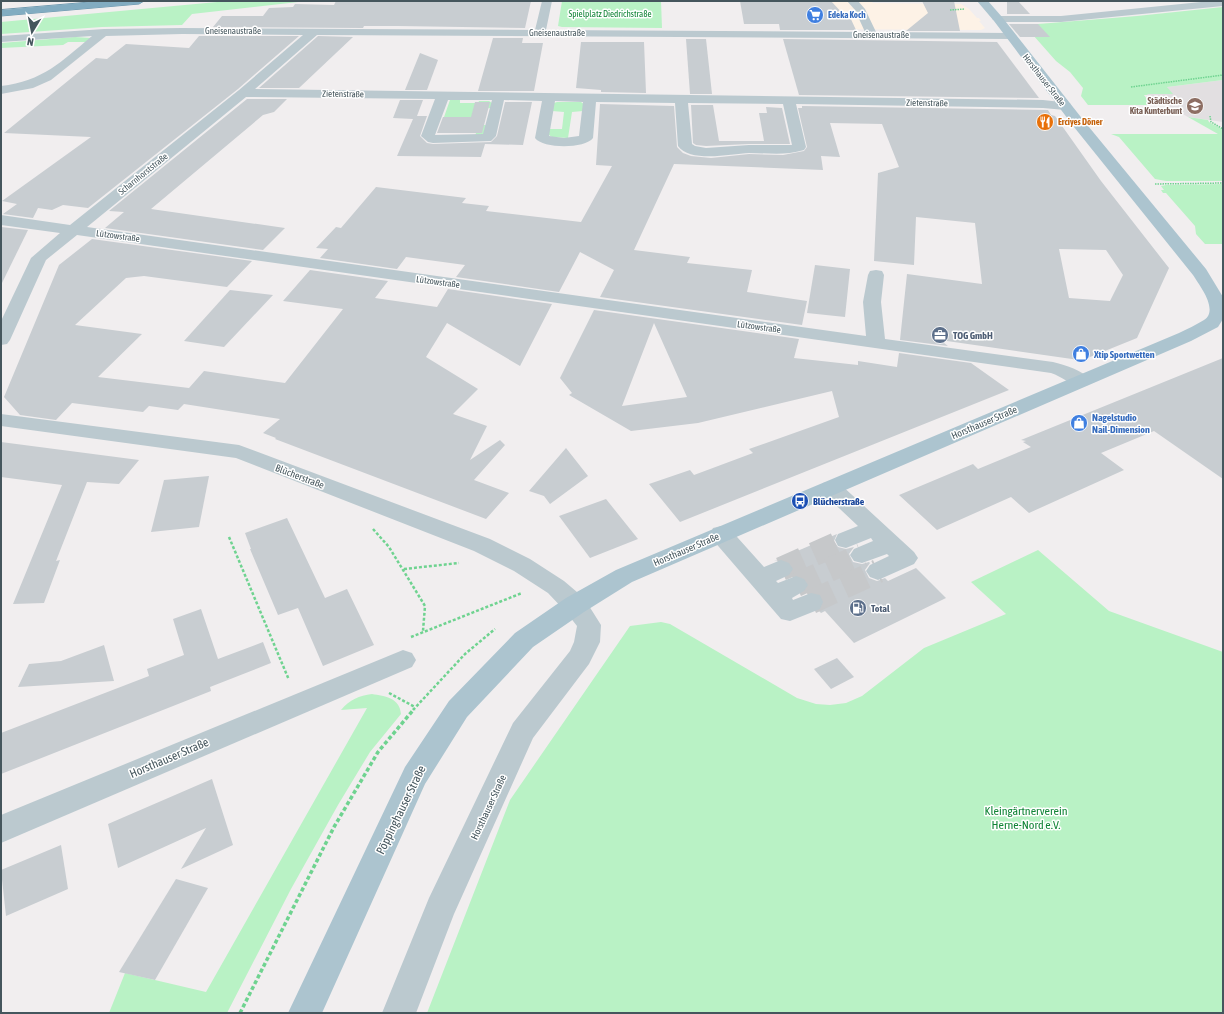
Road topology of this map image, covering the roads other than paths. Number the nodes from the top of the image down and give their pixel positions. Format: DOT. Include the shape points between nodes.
graph roads {
  1 [pos="56,1"];
  2 [pos="139,1"];
  3 [pos="547,1"];
  4 [pos="852,1"];
  5 [pos="982,1"];
  6 [pos="1223,4"];
  7 [pos="1,6"];
  8 [pos="1,13"];
  9 [pos="998,19"];
  10 [pos="315,31"];
  11 [pos="104,32"];
  12 [pos="540,33"];
  13 [pos="872,35"];
  14 [pos="1010,36"];
  15 [pos="1,39"];
  16 [pos="1,90"];
  17 [pos="243,93"];
  18 [pos="443,96"];
  19 [pos="500,96"];
  20 [pos="549,97"];
  21 [pos="590,98"];
  22 [pos="681,99"];
  23 [pos="789,101"];
  24 [pos="1064,106"];
  25 [pos="1,220"];
  26 [pos="74,230"];
  27 [pos="876,275"];
  28 [pos="1220,313"];
  29 [pos="1,340"];
  30 [pos="876,343"];
  31 [pos="1081,381"];
  32 [pos="1,420"];
  33 [pos="831,488"];
  34 [pos="721,534"];
  35 [pos="882,536"];
  36 [pos="854,548"];
  37 [pos="878,571"];
  38 [pos="796,585"];
  39 [pos="575,606"];
  40 [pos="403,660"];
  41 [pos="1,829"];
  42 [pos="305,1013"];
  43 [pos="399,1013"];
  1 -- 7 [label="highway"];
  2 -- 8 [label="highway"];
  3 -- 12 [label="street"];
  4 -- 13 [label="street" via="860,9"];
  5 -- 9 [label="main road, Horsthauser Straße"];
  6 -- 9 [label="street" via="1062,19"];
  9 -- 14 [label="main road, Horsthauser Straße"];
  10 -- 11 [label="street, Gneisenaustraße"];
  10 -- 12 [label="street, Gneisenaustraße"];
  10 -- 17 [label="street, Scharnhorststraße"];
  11 -- 15 [label="street, Gneisenaustraße"];
  11 -- 16 [label="street" via="45,79 22,87"];
  12 -- 13 [label="street, Gneisenaustraße"];
  13 -- 14 [label="street, Gneisenaustraße"];
  14 -- 24 [label="main road, Horsthauser Straße"];
  17 -- 18 [label="street, Zietenstraße"];
  17 -- 26 [label="street, Scharnhorststraße"];
  18 -- 19 [label="street, Zietenstraße"];
  18 -- 19 [label="street" via="428,136 433,139 486,138"];
  19 -- 20 [label="street, Zietenstraße"];
  20 -- 21 [label="street, Zietenstraße"];
  20 -- 21 [label="street" via="542,138 550,141 578,141 586,138"];
  21 -- 22 [label="street, Zietenstraße"];
  22 -- 23 [label="street, Zietenstraße"];
  22 -- 23 [label="street" via="684,146 691,150 706,152 788,150 799,147"];
  23 -- 24 [label="street, Zietenstraße"];
  24 -- 28 [label="main road, Horsthauser Straße" via="1200,273 1217,302"];
  25 -- 26 [label="street, Lützowstraße"];
  26 -- 29 [label="street, Scharnhorststraße" via="39,258"];
  26 -- 30 [label="street, Lützowstraße"];
  27 -- 30 [label="street" via="872,302"];
  28 -- 31 [label="main road, Horsthauser Straße" via="1212,323 1185,337"];
  30 -- 31 [label="street, Lützowstraße" via="1053,368"];
  31 -- 33 [label="main road, Horsthauser Straße"];
  32 -- 39 [label="street, Blücherstraße" via="239,452 482,545 544,579"];
  33 -- 34 [label="main road, Horsthauser Straße"];
  33 -- 35 [label="street"];
  34 -- 38 [label="street" via="767,586"];
  34 -- 39 [label="main road, Horsthauser Straße" via="624,576"];
  35 -- 36 [label="street"];
  35 -- 37 [label="street" via="906,558"];
  39 -- 42 [label="main road, Pöppinghauser Straße" via="524,640 458,709 415,776"];
  39 -- 43 [label="street, Horsthauser Straße" via="588,625 587,642 580,657 523,731 440,909"];
  40 -- 41 [label="street, Horsthauser Straße"];
}
